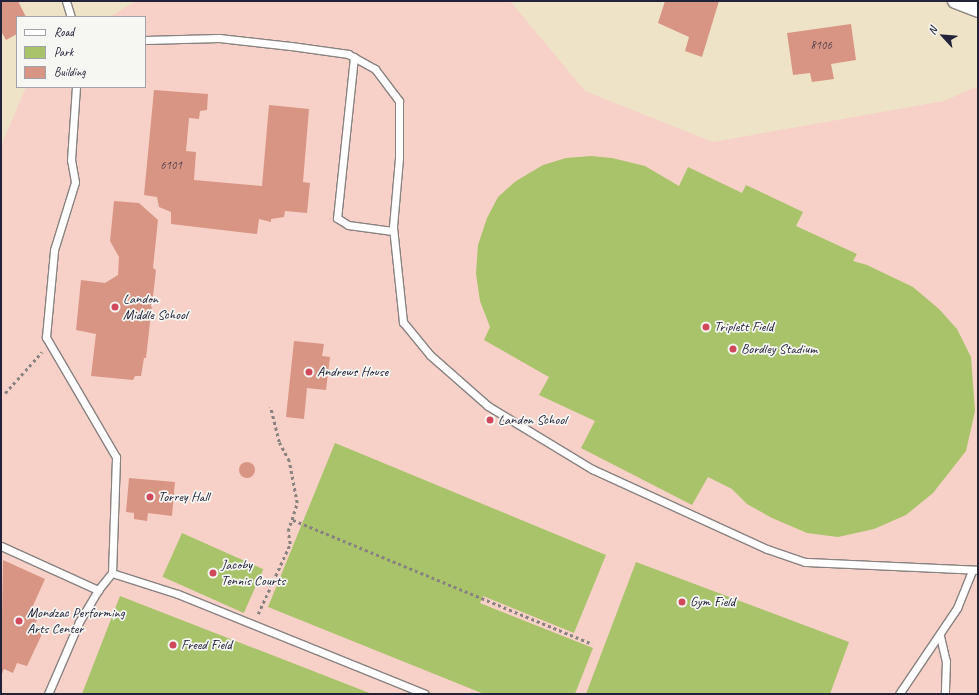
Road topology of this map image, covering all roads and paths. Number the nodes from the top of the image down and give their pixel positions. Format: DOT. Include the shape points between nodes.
graph roads {
  1 [pos="66,1"];
  2 [pos="955,1"];
  3 [pos="978,10"];
  4 [pos="71,16"];
  5 [pos="146,40"];
  6 [pos="354,57"];
  7 [pos="76,88"];
  8 [pos="393,231"];
  9 [pos="43,350"];
  10 [pos="5,393"];
  11 [pos="270,407"];
  12 [pos="293,520"];
  13 [pos="1,546"];
  14 [pos="975,571"];
  15 [pos="112,574"];
  16 [pos="98,590"];
  17 [pos="258,615"];
  18 [pos="940,636"];
  19 [pos="592,644"];
  20 [pos="48,694"];
  21 [pos="425,694"];
  22 [pos="899,694"];
  23 [pos="945,694"];
  1 -- 4 [label="lane"];
  2 -- 3 [label="street"];
  5 -- 6 [label="lane" via="219,38 348,54"];
  6 -- 8 [label="lane" via="375,69 399,101 400,158"];
  6 -- 8 [label="lane" via="338,218 348,225"];
  7 -- 15 [label="lane" via="72,160 75,182 54,250 46,337 116,457"];
  8 -- 14 [label="lane" via="403,322 426,350 488,406 592,469 760,546 805,562 873,567 922,566"];
  9 -- 10 [label="path"];
  11 -- 12 [label="path" via="294,484 297,503"];
  12 -- 17 [label="path" via="288,531 290,544"];
  12 -- 19 [label="path"];
  13 -- 16 [label="lane"];
  14 -- 18 [label="lane"];
  15 -- 16 [label="lane"];
  15 -- 21 [label="lane" via="178,594"];
  16 -- 20 [label="lane" via="79,622"];
  18 -- 22 [label="lane"];
  18 -- 23 [label="lane" via="946,661"];
}
